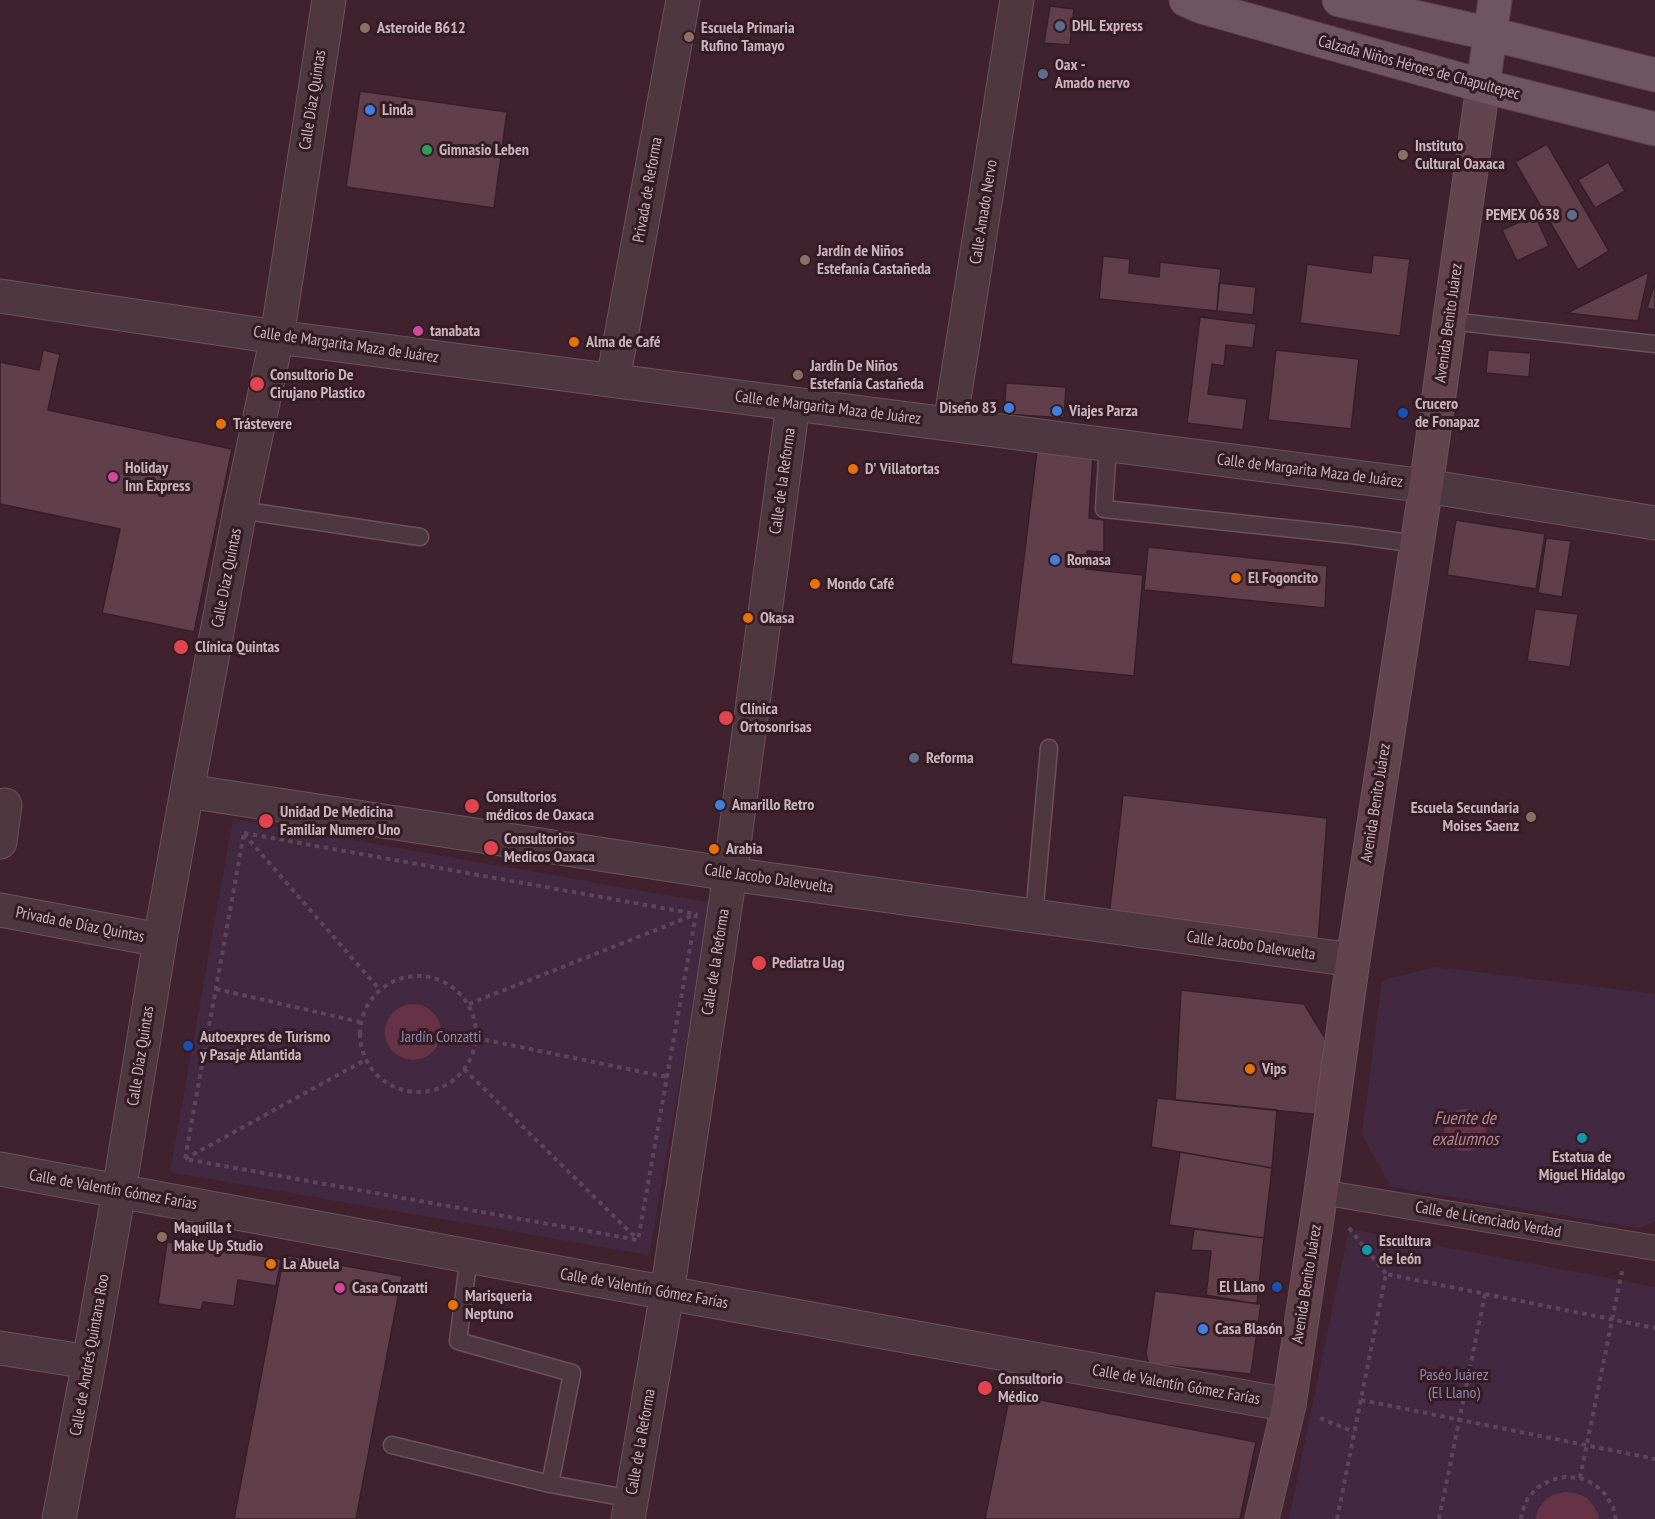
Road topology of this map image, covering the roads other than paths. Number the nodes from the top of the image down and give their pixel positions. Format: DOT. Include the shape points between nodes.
graph roads {
  1 [pos="329,0"];
  2 [pos="683,0"];
  3 [pos="1017,0"];
  4 [pos="1186,0"];
  5 [pos="1339,0"];
  6 [pos="1496,0"];
  7 [pos="1491,34"];
  8 [pos="1655,75"];
  9 [pos="1483,86"];
  10 [pos="1655,129"];
  11 [pos="0,296"];
  12 [pos="1450,321"];
  13 [pos="277,337"];
  14 [pos="1655,344"];
  15 [pos="612,380"];
  16 [pos="793,404"];
  17 [pos="950,424"];
  18 [pos="1108,445"];
  19 [pos="1426,486"];
  20 [pos="240,510"];
  21 [pos="1655,523"];
  22 [pos="420,537"];
  23 [pos="1417,544"];
  24 [pos="1048,748"];
  25 [pos="187,791"];
  26 [pos="5,805"];
  27 [pos="0,842"];
  28 [pos="730,874"];
  29 [pos="0,910"];
  30 [pos="1034,916"];
  31 [pos="160,940"];
  32 [pos="1353,960"];
  33 [pos="0,1169"];
  34 [pos="120,1191"];
  35 [pos="1321,1192"];
  36 [pos="1655,1248"];
  37 [pos="469,1256"];
  38 [pos="667,1293"];
  39 [pos="0,1348"];
  40 [pos="89,1362"];
  41 [pos="1289,1405"];
  42 [pos="392,1445"];
  43 [pos="550,1484"];
  44 [pos="630,1509"];
  45 [pos="59,1519"];
  46 [pos="1262,1519"];
  1 -- 13 [label="street, Calle Díaz Quintas"];
  2 -- 15 [label="street, Privada de Reforma"];
  3 -- 17 [label="street, Calle Amado Nervo"];
  4 -- 9 [label="main road, Calzada Niños Héroes de Chapultepec"];
  5 -- 7 [label="main road"];
  6 -- 7 [label="main road"];
  7 -- 8 [label="main road"];
  7 -- 9 [label="main road"];
  9 -- 10 [label="main road, Calzada Niños Héroes de Chapultepec"];
  9 -- 12 [label="main road, Avenida Benito Juárez"];
  11 -- 13 [label="street, Calle de Margarita Maza de Juárez"];
  12 -- 14 [label="lane"];
  12 -- 19 [label="main road, Avenida Benito Juárez"];
  13 -- 15 [label="street, Calle de Margarita Maza de Juárez"];
  13 -- 20 [label="street, Calle Díaz Quintas"];
  15 -- 16 [label="street, Calle de Margarita Maza de Juárez"];
  16 -- 17 [label="street, Calle de Margarita Maza de Juárez"];
  16 -- 28 [label="street, Calle de la Reforma"];
  17 -- 18 [label="street, Calle de Margarita Maza de Juárez"];
  18 -- 19 [label="street, Calle de Margarita Maza de Juárez"];
  18 -- 23 [label="lane" via="1104,509"];
  19 -- 21 [label="street, Calle de Margarita Maza de Juárez"];
  19 -- 23 [label="main road, Avenida Benito Juárez"];
  20 -- 22 [label="lane"];
  20 -- 25 [label="street, Calle Díaz Quintas"];
  23 -- 32 [label="main road, Avenida Benito Juárez"];
  24 -- 30 [label="lane"];
  25 -- 28 [label="street, Calle Jacobo Dalevuelta"];
  25 -- 31 [label="street, Calle Díaz Quintas"];
  26 -- 27 [label="street"];
  28 -- 30 [label="street, Calle Jacobo Dalevuelta"];
  28 -- 38 [label="street, Calle de la Reforma"];
  29 -- 31 [label="street, Privada de Díaz Quintas"];
  30 -- 32 [label="street, Calle Jacobo Dalevuelta"];
  31 -- 34 [label="street, Calle Díaz Quintas"];
  32 -- 35 [label="main road, Avenida Benito Juárez"];
  33 -- 34 [label="street, Calle de Valentín Gómez Farías"];
  34 -- 37 [label="street, Calle de Valentín Gómez Farías"];
  34 -- 40 [label="street, Calle de Andrés Quintana Roo"];
  35 -- 36 [label="street, Calle de Licenciado Verdad"];
  35 -- 41 [label="main road, Avenida Benito Juárez"];
  37 -- 38 [label="street, Calle de Valentín Gómez Farías"];
  37 -- 43 [label="lane" via="458,1341 572,1373"];
  38 -- 41 [label="street, Calle de Valentín Gómez Farías"];
  38 -- 44 [label="street, Calle de la Reforma"];
  39 -- 40 [label="street"];
  40 -- 45 [label="street, Calle de Andrés Quintana Roo"];
  41 -- 46 [label="main road, Avenida Benito Juárez"];
  42 -- 43 [label="lane"];
  43 -- 44 [label="lane"];
}
